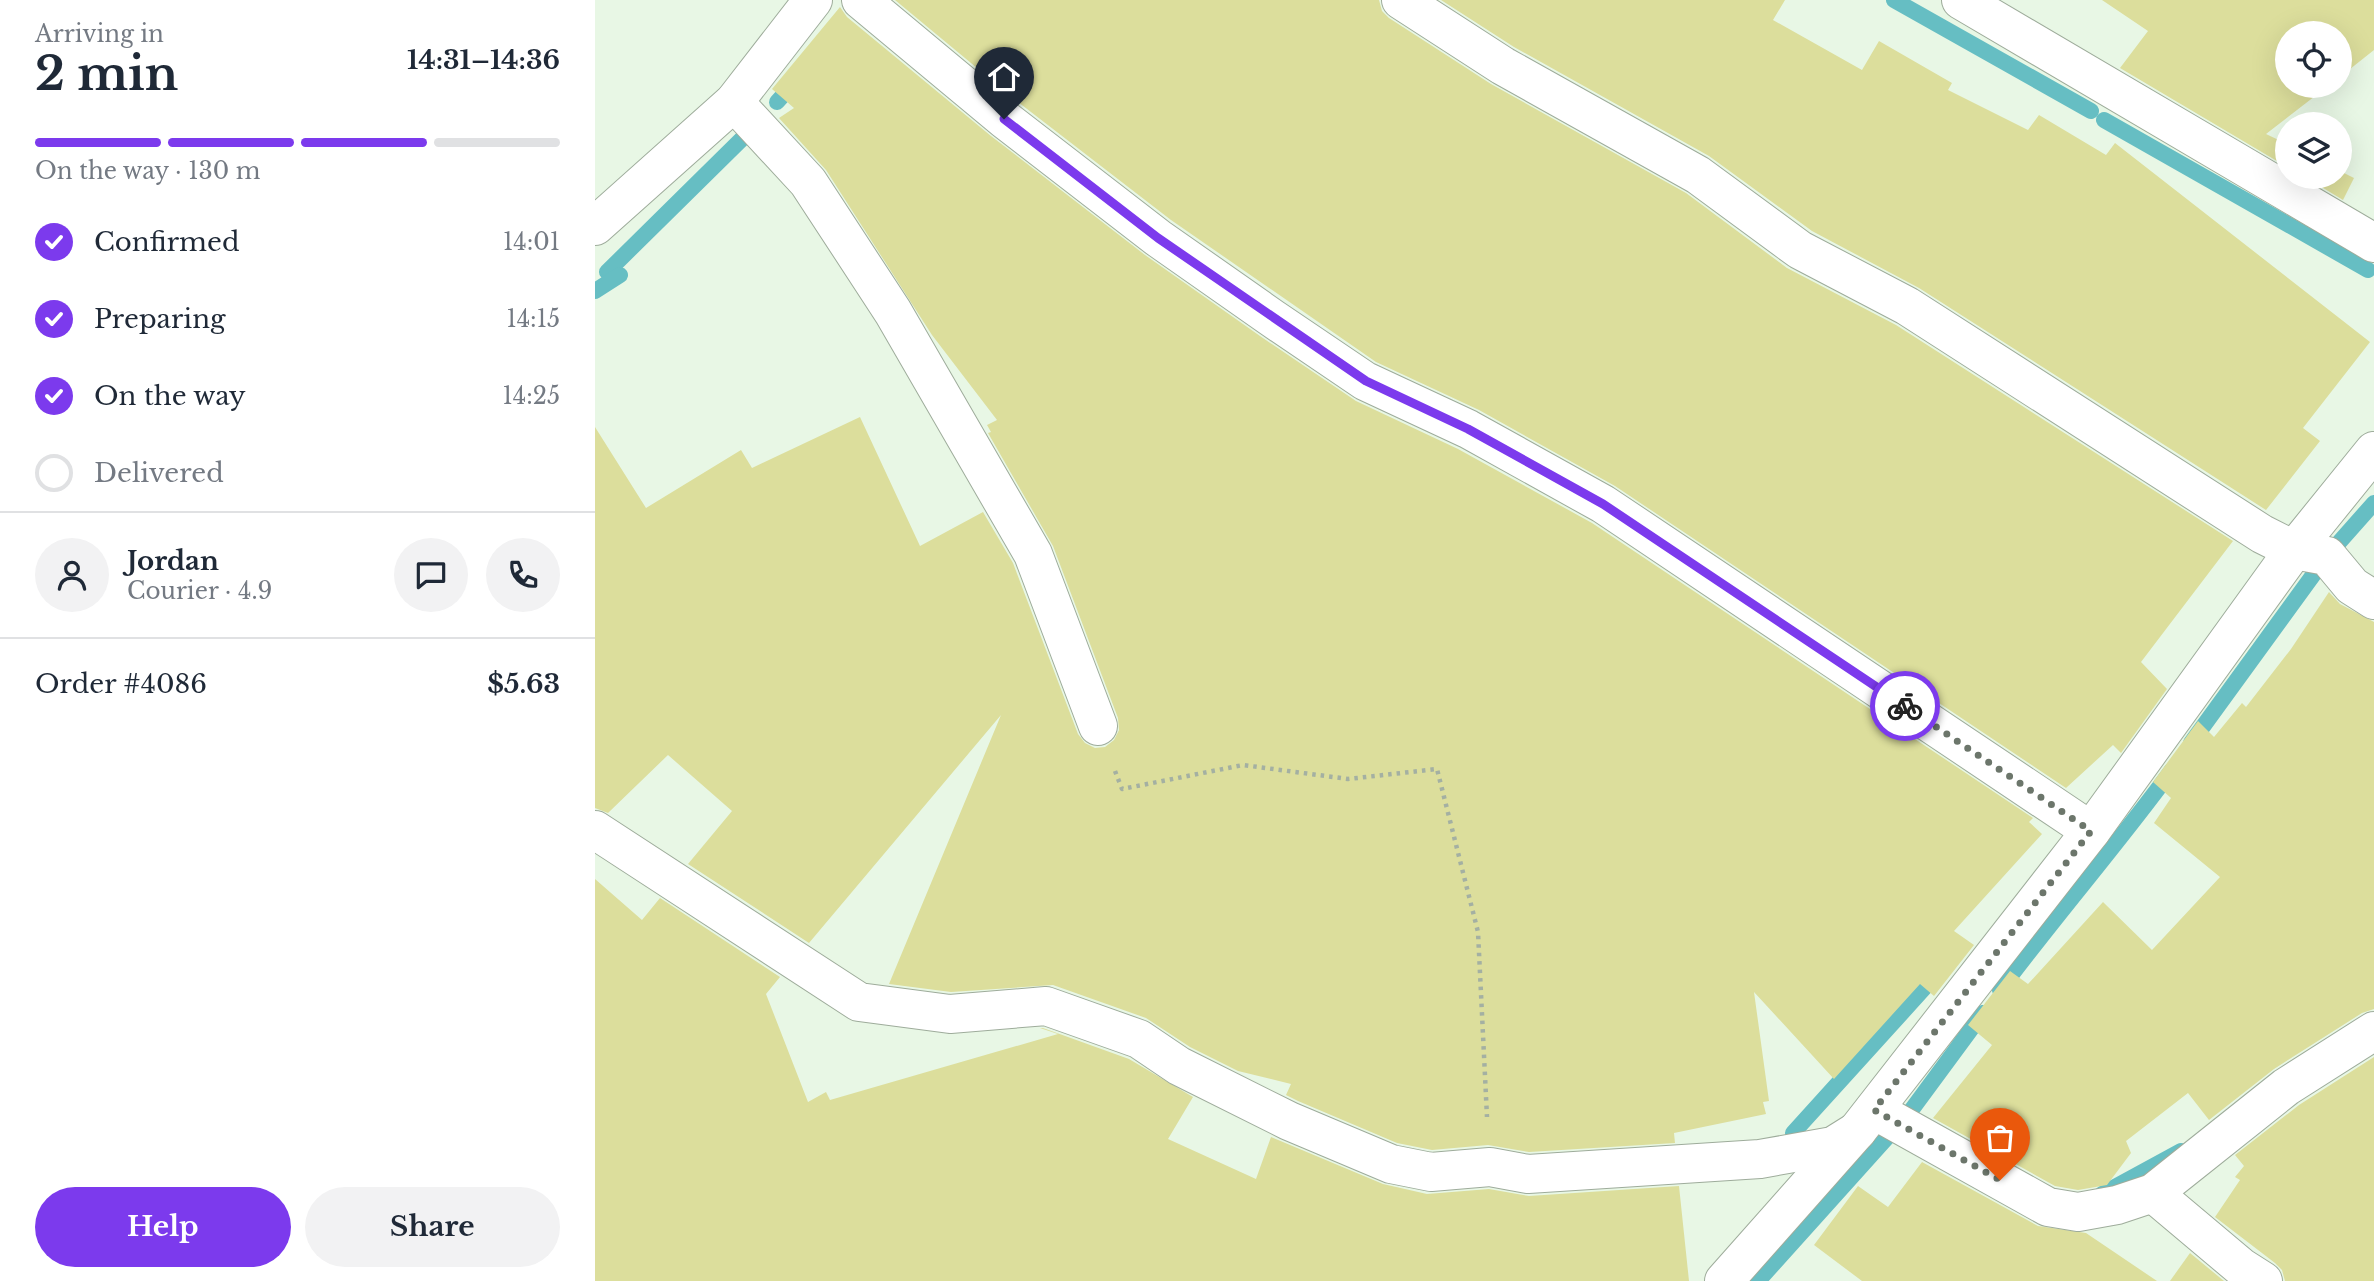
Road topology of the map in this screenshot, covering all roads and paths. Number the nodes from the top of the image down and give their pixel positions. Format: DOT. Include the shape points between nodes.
graph roads {
  1 [pos="813,0"];
  2 [pos="861,0"];
  3 [pos="1401,0"];
  4 [pos="1961,0"];
  5 [pos="734,102"];
  6 [pos="595,226"];
  7 [pos="2374,243"];
  8 [pos="2374,451"];
  9 [pos="2294,551"];
  10 [pos="2374,600"];
  11 [pos="1098,726"];
  12 [pos="595,830"];
  13 [pos="2091,831"];
  14 [pos="2374,1031"];
  15 [pos="1866,1121"];
  16 [pos="1490,1167"];
  17 [pos="2153,1192"];
  18 [pos="1724,1281"];
  19 [pos="2263,1281"];
  1 -- 5 [label="street"];
  2 -- 13 [label="street" via="1004,119 1158,238 1272,318 1366,381 1468,429 1603,504"];
  3 -- 9 [label="street" via="1503,66 1698,175 1800,250 1907,306 2135,455"];
  4 -- 7 [label="street"];
  5 -- 6 [label="street"];
  5 -- 11 [label="street" via="808,182 893,312 1033,554"];
  8 -- 9 [label="street"];
  9 -- 10 [label="street" via="2327,556 2352,586"];
  9 -- 13 [label="street"];
  11 -- 16 [label="path" via="1122,789 1243,765 1348,779 1437,769 1478,932"];
  12 -- 16 [label="street" via="859,1002 950,1014 1046,1006 1139,1039 1289,1121 1391,1164 1431,1172"];
  13 -- 15 [label="street"];
  14 -- 17 [label="street" via="2286,1087"];
  15 -- 16 [label="street" via="1833,1146 1760,1159 1528,1174"];
  15 -- 17 [label="street" via="2047,1207 2078,1212"];
  15 -- 18 [label="street"];
  17 -- 19 [label="street"];
}
